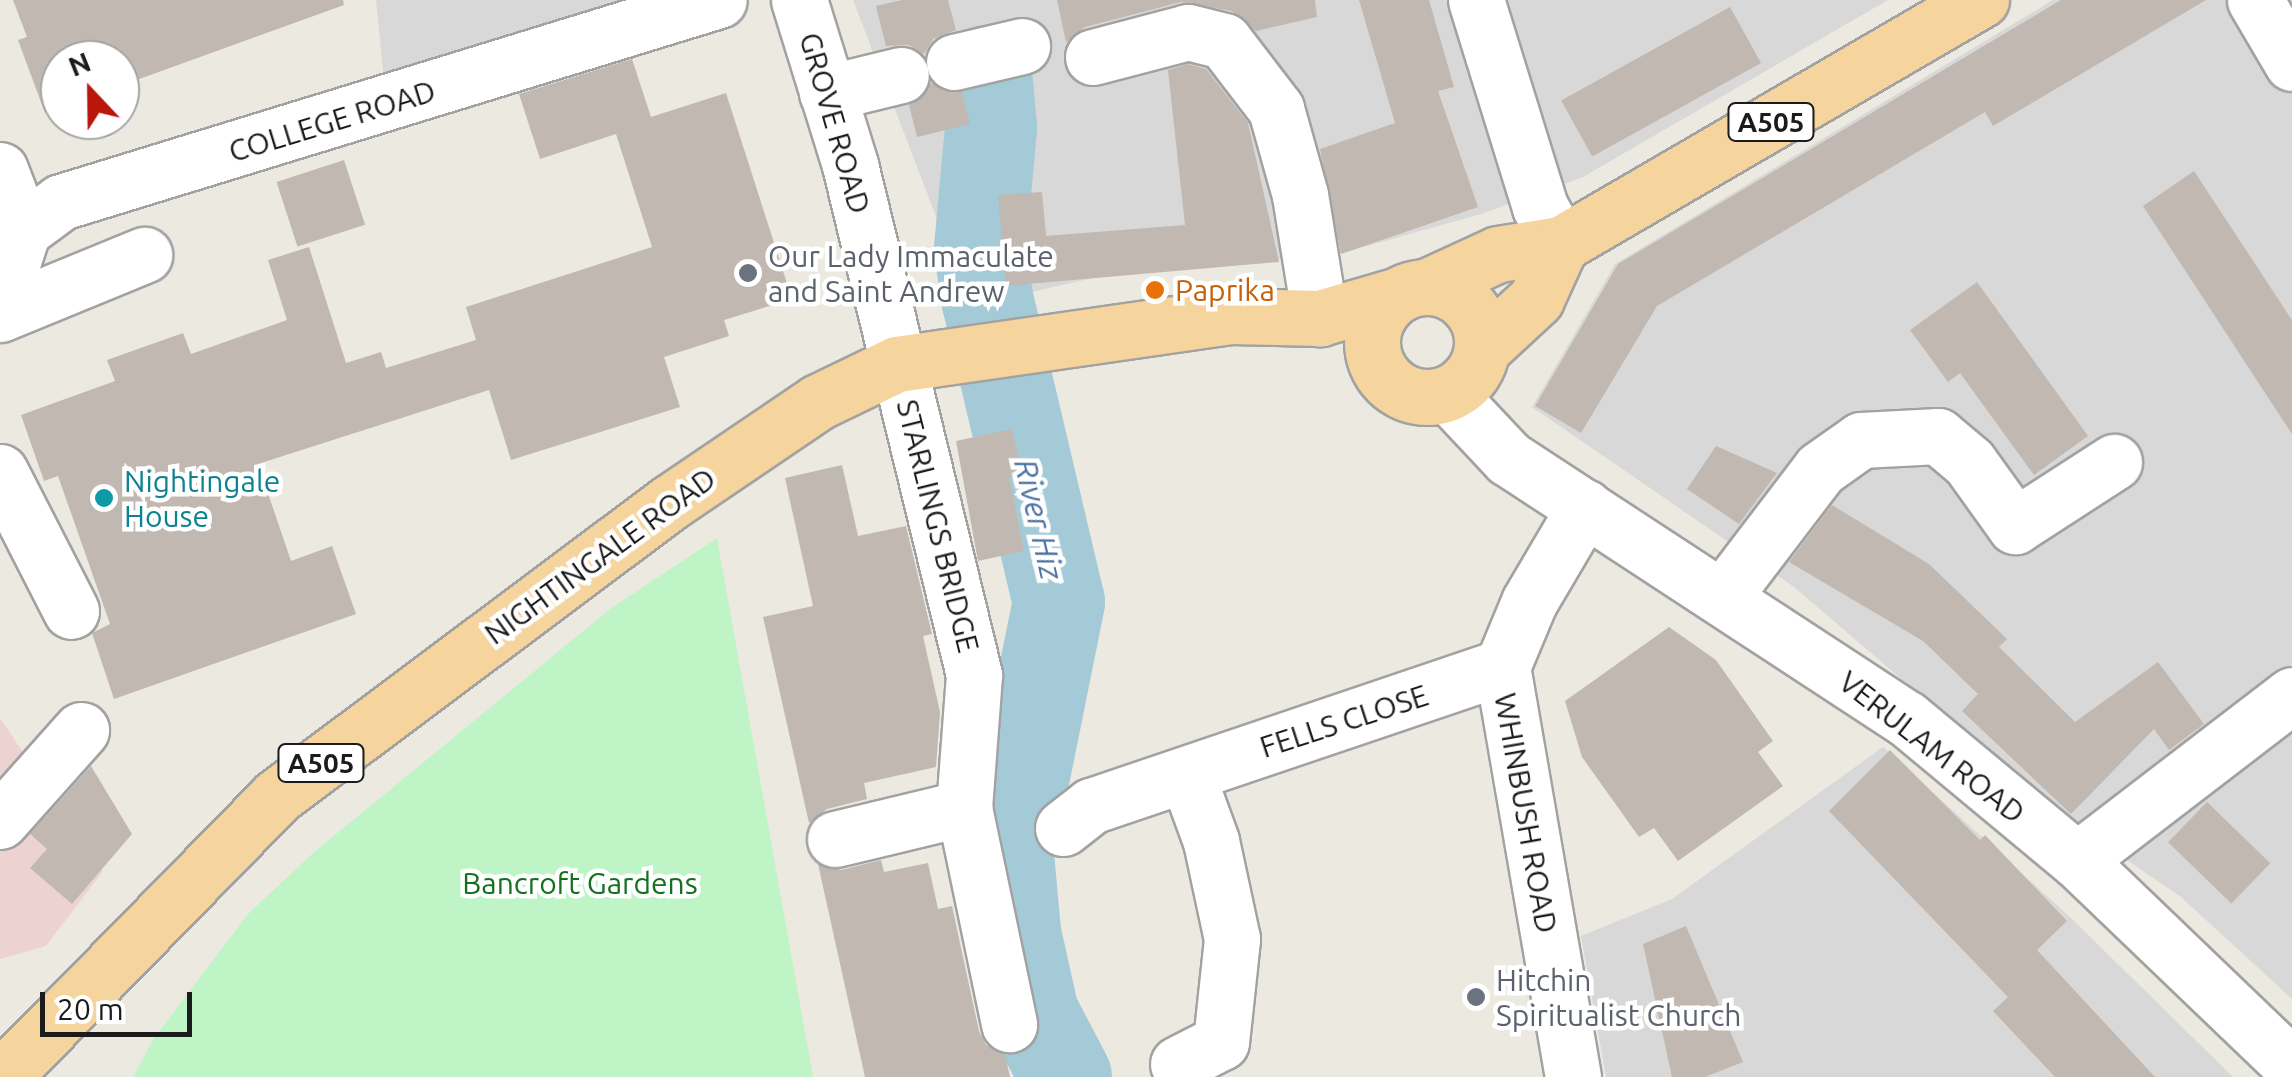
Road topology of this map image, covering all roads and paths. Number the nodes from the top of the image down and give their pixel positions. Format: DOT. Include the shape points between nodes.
graph roads {
  1 [pos="719,0"];
  2 [pos="799,0"];
  3 [pos="1476,0"];
  4 [pos="1981,0"];
  5 [pos="2255,0"];
  6 [pos="1022,46"];
  7 [pos="1092,57"];
  8 [pos="954,62"];
  9 [pos="2292,63"];
  10 [pos="902,75"];
  11 [pos="828,93"];
  12 [pos="0,170"];
  13 [pos="23,230"];
  14 [pos="1561,244"];
  15 [pos="144,255"];
  16 [pos="1411,292"];
  17 [pos="0,301"];
  18 [pos="0,314"];
  19 [pos="1320,318"];
  20 [pos="1482,350"];
  21 [pos="896,364"];
  22 [pos="1380,373"];
  23 [pos="1448,394"];
  24 [pos="2114,462"];
  25 [pos="0,472"];
  26 [pos="1585,507"];
  27 [pos="1724,595"];
  28 [pos="71,610"];
  29 [pos="1502,668"];
  30 [pos="2292,694"];
  31 [pos="81,730"];
  32 [pos="1187,776"];
  33 [pos="964,808"];
  34 [pos="0,821"];
  35 [pos="1063,828"];
  36 [pos="834,838"];
  37 [pos="2077,860"];
  38 [pos="1010,1024"];
  39 [pos="1178,1064"];
  40 [pos="2292,1066"];
  41 [pos="11,1068"];
  42 [pos="1573,1077"];
  1 -- 13 [label="street, COLLEGE ROAD" via="61,202"];
  2 -- 11 [label="street, GROVE ROAD"];
  3 -- 14 [label="street" via="1540,207"];
  4 -- 14 [label="main road, NIGHTINGALE ROAD / A505"];
  5 -- 9 [label="street"];
  6 -- 8 [label="street"];
  7 -- 19 [label="street" via="1188,32 1224,42 1276,109 1311,249"];
  10 -- 11 [label="street"];
  11 -- 21 [label="street, GROVE ROAD"];
  12 -- 13 [label="street"];
  13 -- 17 [label="street"];
  14 -- 16 [label="main road, NIGHTINGALE ROAD / A505" via="1498,254"];
  14 -- 20 [label="main road" via="1536,299"];
  15 -- 18 [label="street"];
  16 -- 19 [label="main road, NIGHTINGALE ROAD / A505"];
  16 -- 20 [label="main road" via="1467,303 1481,328"];
  16 -- 22 [label="main road" via="1374,324"];
  19 -- 21 [label="main road, NIGHTINGALE ROAD / A505" via="1231,316"];
  19 -- 22 [label="main road"];
  20 -- 23 [label="main road" via="1467,380"];
  21 -- 33 [label="street, STARLINGS BRIDGE" via="974,674"];
  21 -- 41 [label="main road, NIGHTINGALE ROAD / A505" via="818,402 669,502 276,796"];
  22 -- 23 [label="main road" via="1408,394"];
  23 -- 26 [label="street, VERULAM ROAD" via="1494,446"];
  24 -- 27 [label="street" via="2015,526 1969,462 1938,436 1861,440 1820,469"];
  25 -- 28 [label="street"];
  26 -- 27 [label="street, VERULAM ROAD"];
  26 -- 29 [label="street, WHINBUSH ROAD" via="1530,602"];
  27 -- 37 [label="street, VERULAM ROAD" via="1907,719"];
  29 -- 32 [label="street, FELLS CLOSE"];
  29 -- 42 [label="street, WHINBUSH ROAD"];
  30 -- 37 [label="street"];
  31 -- 34 [label="street"];
  32 -- 35 [label="street, FELLS CLOSE" via="1091,806"];
  32 -- 39 [label="street" via="1211,841 1232,939 1220,1042"];
  33 -- 36 [label="street"];
  33 -- 38 [label="street, STARLINGS BRIDGE"];
  37 -- 40 [label="street, VERULAM ROAD"];
}
